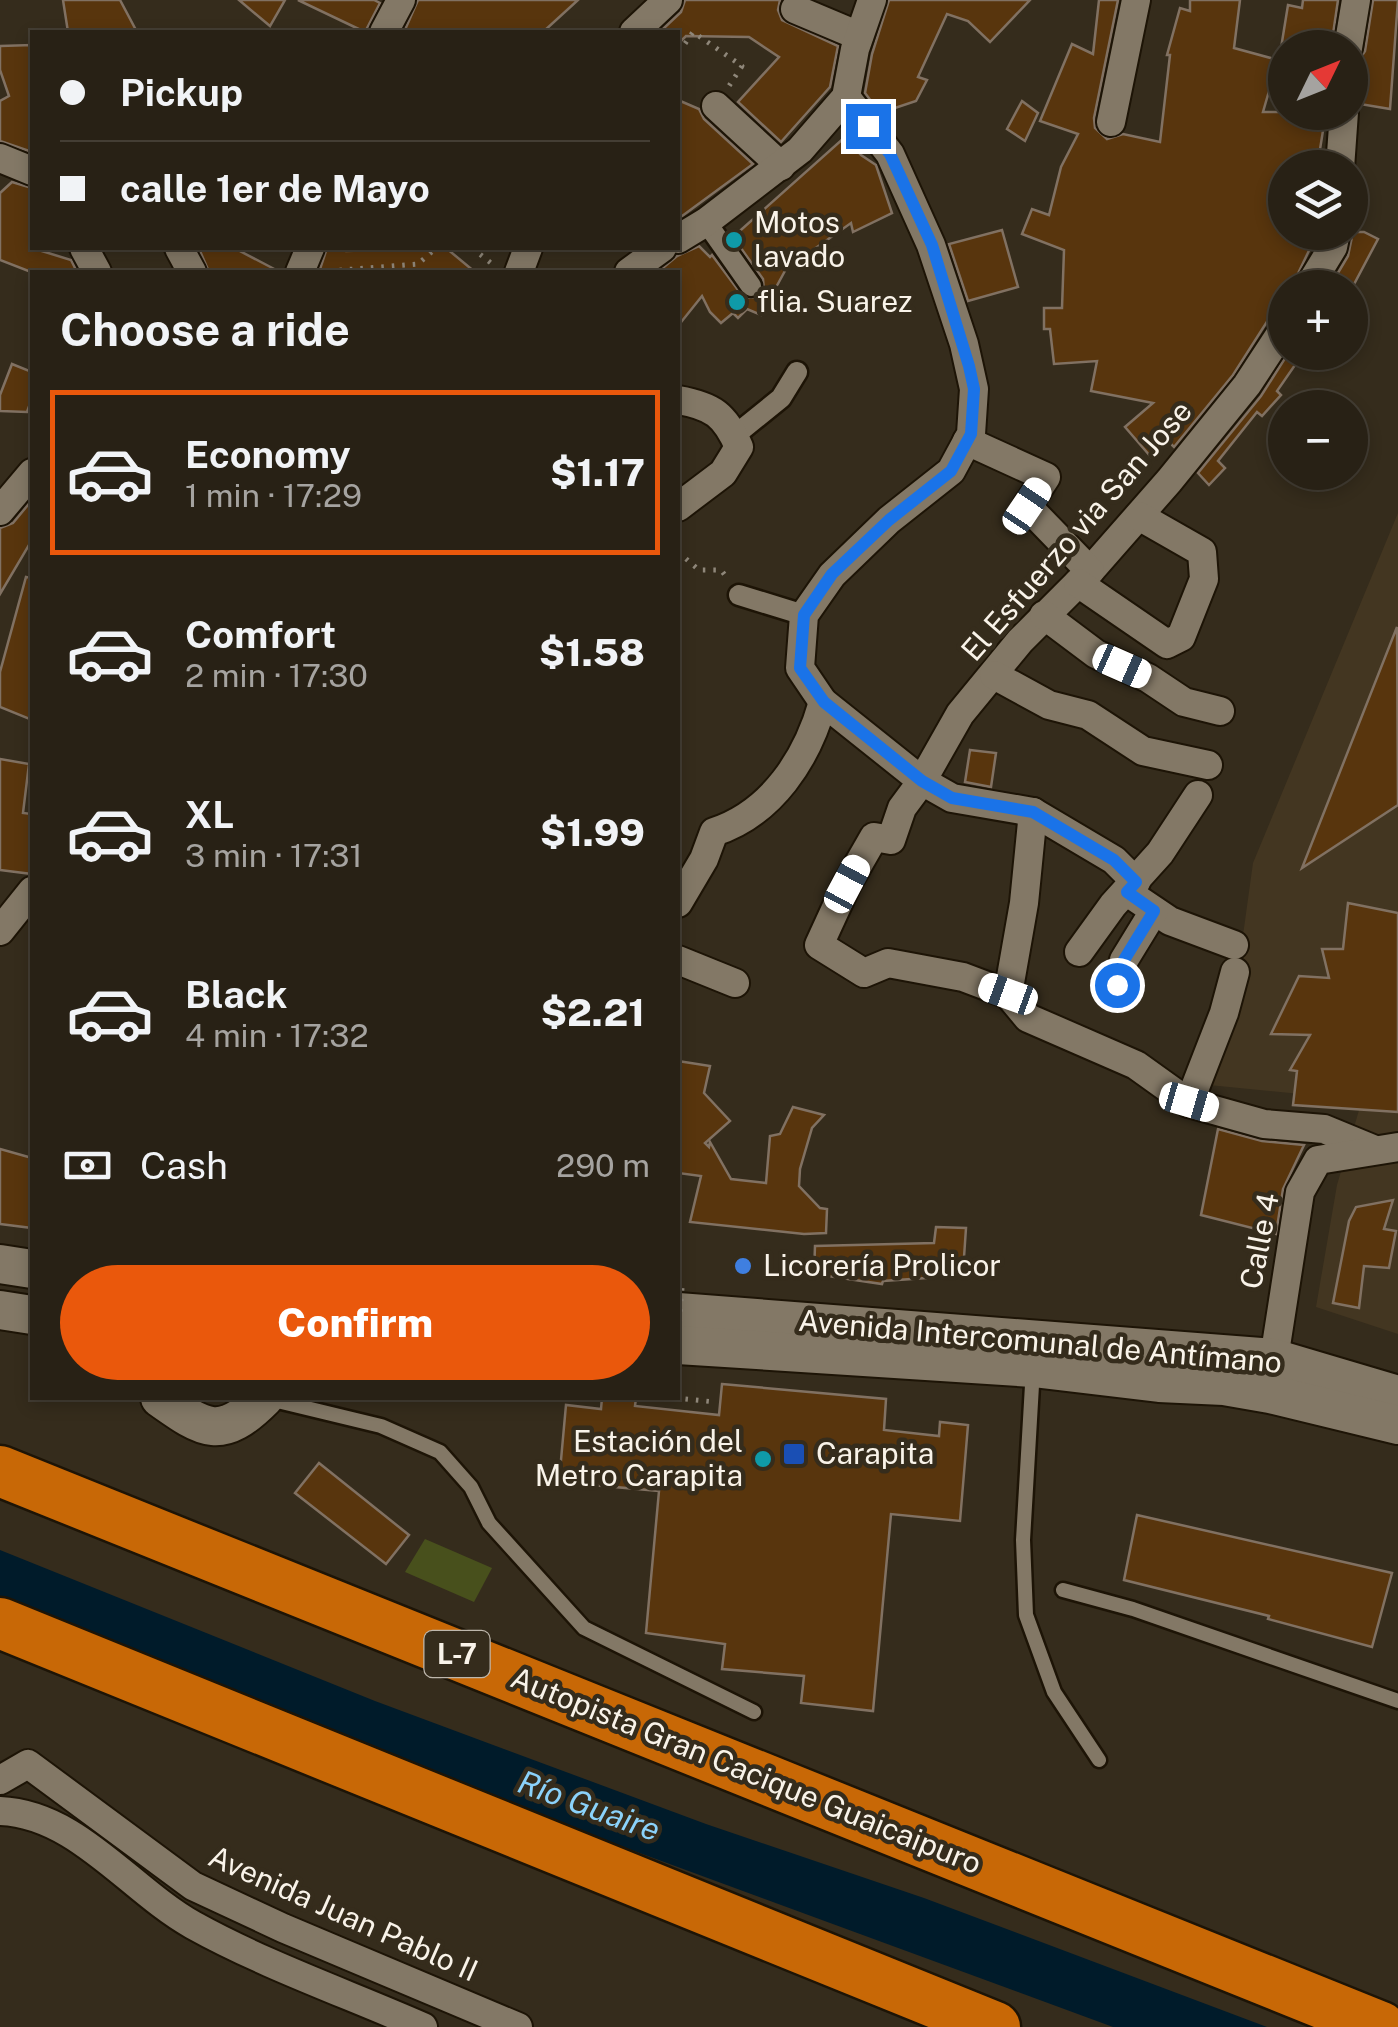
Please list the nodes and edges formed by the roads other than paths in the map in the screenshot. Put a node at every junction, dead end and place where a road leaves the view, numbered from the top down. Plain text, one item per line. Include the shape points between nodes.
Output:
1 (401, 0) edge
2 (668, 0) edge
3 (872, 0) edge
4 (1136, 0) edge
5 (1356, 0) edge
6 (794, 9) dead end
7 (385, 30) edge
8 (636, 30) edge
9 (1351, 30) edge
10 (859, 36) junction
11 (846, 97) junction
12 (716, 106) road end
13 (1111, 122) dead end
14 (0, 158) edge
15 (780, 166) junction
16 (30, 170) edge
17 (706, 222) junction
18 (680, 237) edge
19 (659, 250) edge
20 (632, 270) edge
21 (751, 286) dead end
22 (1268, 353) edge
23 (797, 372) dead end
24 (680, 400) edge
25 (734, 436) junction
26 (967, 441) junction
27 (30, 476) edge
28 (680, 505) edge
29 (0, 511) edge
30 (1139, 516) junction
31 (1084, 577) junction
32 (738, 595) road end
33 (804, 615) junction
34 (1044, 615) junction
35 (994, 675) junction
36 (824, 702) junction
37 (1220, 710) dead end
38 (1208, 765) dead end
39 (922, 781) junction
40 (1198, 795) dead end
41 (1033, 812) junction
42 (1132, 887) junction
43 (30, 894) edge
44 (680, 900) edge
45 (1154, 911) junction
46 (0, 931) edge
47 (1079, 952) dead end
48 (680, 961) edge
49 (736, 983) dead end
50 (1117, 985) dead end
51 (1008, 994) junction
52 (1189, 1102) junction
53 (1386, 1149) edge
54 (0, 1264) edge
55 (30, 1269) edge
56 (680, 1300) edge
57 (0, 1310) edge
58 (30, 1314) edge
59 (680, 1344) edge
60 (1032, 1368) junction
61 (1272, 1376) junction
62 (1398, 1395) edge
63 (163, 1400) edge
64 (262, 1400) edge
65 (272, 1400) edge
66 (1398, 1424) edge
67 (0, 1471) edge
68 (1063, 1590) dead end
69 (0, 1623) edge
70 (1398, 1701) edge
71 (754, 1712) dead end
72 (1099, 1760) dead end
73 (0, 1780) edge
74 (0, 1811) edge
75 (423, 2027) edge
76 (518, 2027) edge
77 (995, 2027) edge
78 (1381, 2027) edge

1 - 7 street
2 - 8 street
3 - 10 street
4 - 13 street
5 - 9 street
6 - 10 street
10 - 11 street
11 - 15 street
11 - 26 street via 890,154 932,245 974,389
12 - 15 street
14 - 16 street
15 - 17 street
17 - 18 street
17 - 21 street
19 - 20 street
22 - 30 street, El Esfuerzo via San Jose
23 - 25 street via 781,398
24 - 25 street via 726,419
25 - 28 street via 739,447 723,473
26 - 31 street via 1046,477 1027,506
26 - 33 street via 951,471 832,574
27 - 29 street
30 - 31 street, El Esfuerzo via San Jose
30 - 31 street via 1202,552 1204,578 1181,637 1168,644
31 - 34 street, El Esfuerzo via San Jose
32 - 33 street
33 - 36 street via 800,668
34 - 35 street, El Esfuerzo via San Jose
34 - 37 street via 1096,654 1184,702
35 - 38 street via 1049,705 1088,715 1143,751
35 - 39 street, El Esfuerzo via San Jose via 960,714
36 - 39 street
36 - 44 street via 782,788 738,824 714,832
39 - 41 street via 952,798
39 - 51 street, El Esfuerzo via San Jose via 902,808 891,840 874,837 819,945 864,973 888,963 963,977
40 - 42 street
41 - 42 street via 1114,860
41 - 51 street
42 - 45 street
42 - 47 street
43 - 46 street
45 - 50 street
45 - 52 street via 1235,959 1224,1013
48 - 49 street
51 - 52 street via 1028,1018 1136,1065
52 - 53 street via 1264,1124 1324,1128
53 - 61 street, Calle 4 via 1318,1160 1300,1192
54 - 55 main road
56 - 61 main road, Avenida Intercomunal de Antímano
57 - 58 main road
59 - 60 main road, Avenida Intercomunal de Antímano
60 - 61 main road, Avenida Intercomunal de Antímano
60 - 72 lane via 1026,1615 1054,1692
61 - 62 main road, Avenida Intercomunal de Antímano
61 - 66 main road, Avenida Intercomunal de Antímano via 1338,1413
63 - 64 main road via 203,1426 239,1421
65 - 71 lane via 380,1426 440,1452 471,1486 489,1523 584,1628
67 - 78 highway, Autopista Gran Cacique Guaicaipuro / L-7
68 - 70 lane
69 - 77 highway
73 - 76 street, Avenida Juan Pablo II via 28,1764 193,1886
74 - 75 street via 27,1812 60,1827 192,1924

